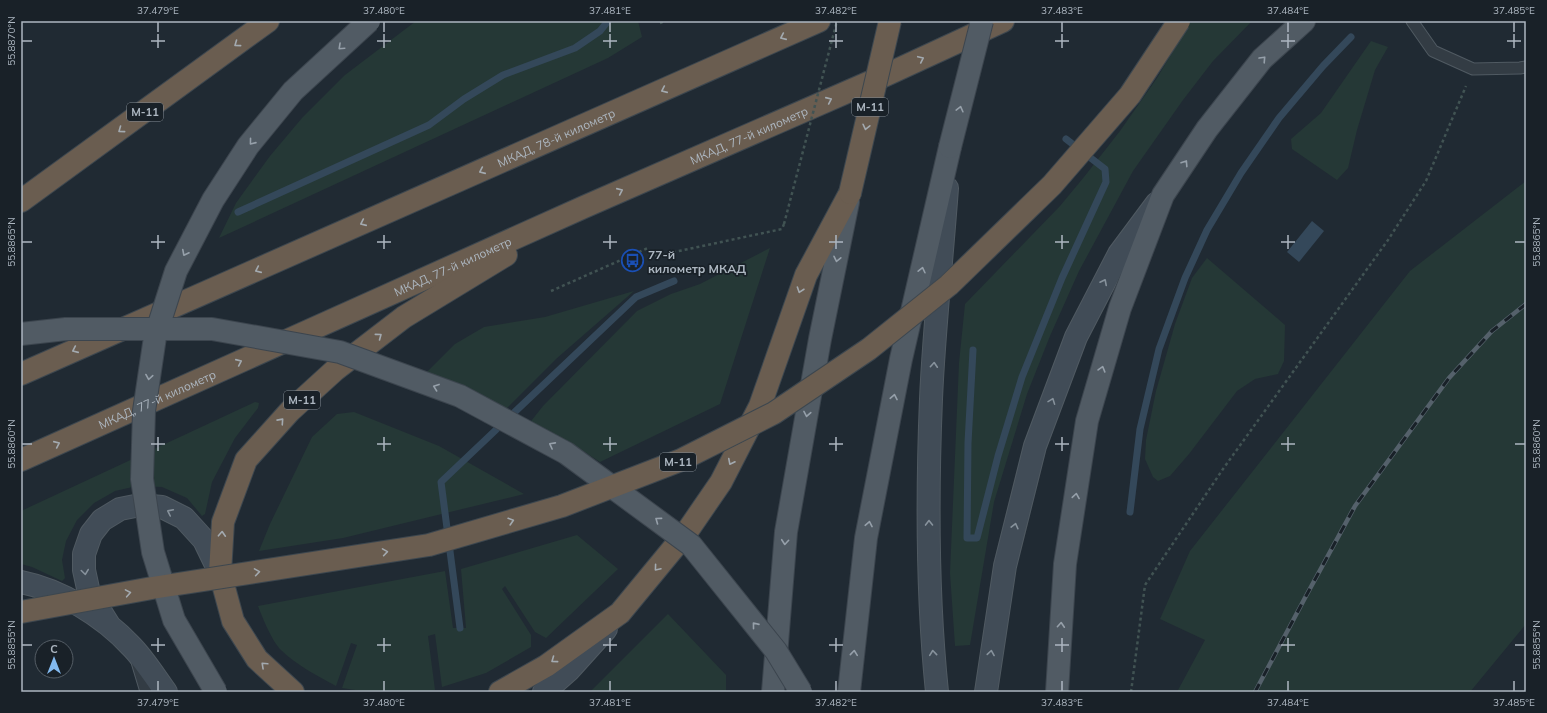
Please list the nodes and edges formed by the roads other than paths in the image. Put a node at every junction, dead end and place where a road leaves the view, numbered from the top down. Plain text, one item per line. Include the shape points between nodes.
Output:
1 (268, 21) edge
2 (369, 21) edge
3 (819, 21) edge
4 (890, 21) edge
5 (982, 21) edge
6 (1003, 21) edge
7 (1179, 21) edge
8 (1304, 21) edge
9 (1412, 21) edge
10 (1526, 67) edge
11 (950, 147) junction
12 (850, 193) junction
13 (1163, 195) junction
14 (21, 202) edge
15 (584, 207) junction
16 (21, 334) edge
17 (21, 374) edge
18 (21, 460) edge
19 (220, 573) junction
20 (21, 582) edge
21 (21, 612) edge
22 (620, 613) junction
23 (109, 625) junction
24 (132, 646) junction
25 (146, 692) edge
26 (166, 692) edge
27 (216, 692) edge
28 (293, 692) edge
29 (500, 692) edge
30 (544, 692) edge
31 (773, 692) edge
32 (800, 692) edge
33 (849, 692) edge
34 (937, 692) edge
35 (986, 692) edge
36 (1057, 692) edge

1 -> 14 highway, М-11
2 -> 27 main road, bridge via 293,91 248,146 213,200 176,271 156,337 144,411 142,479 153,552 174,620
3 -> 17 highway, МКАД, 78-й километр
4 -> 12 highway, М-11, bridge
11 -> 5 main road, bridge
15 -> 6 highway, МКАД, 77-й километр
21 -> 7 highway, М-11, bridge via 152,588 429,545 562,506 708,447 774,413 850,362 949,285 1052,184 1130,95
13 -> 8 main road via 1207,129 1262,59
9 - 10 lane via 1433,51 1473,69
33 -> 11 main road via 866,538 901,359
34 -> 11 main road via 932,643 929,527 931,414
12 -> 22 highway, М-11 via 806,275 760,406 721,482 686,533
12 -> 31 main road via 820,339 786,532
35 -> 13 main road via 1005,566 1035,446 1076,337 1119,254
36 -> 13 main road via 1066,564 1087,421 1120,308
18 -> 15 highway, МКАД, 77-й километр
19 -> 15 highway, М-11 via 223,522 246,460 290,411 335,370 404,317
32 -> 16 main road, bridge via 776,651 691,545 566,453 460,396 340,352 212,328 66,328
19 -> 23 main road via 204,540 184,518 162,508 140,505 120,510 102,520 91,534 84,554 84,570 89,593
28 -> 19 highway, М-11 via 257,659 234,621
20 - 23 main road via 72,601
22 -> 29 highway, М-11 via 546,666
22 - 30 main road via 569,670
23 - 24 main road
24 - 25 lane
24 - 26 main road

